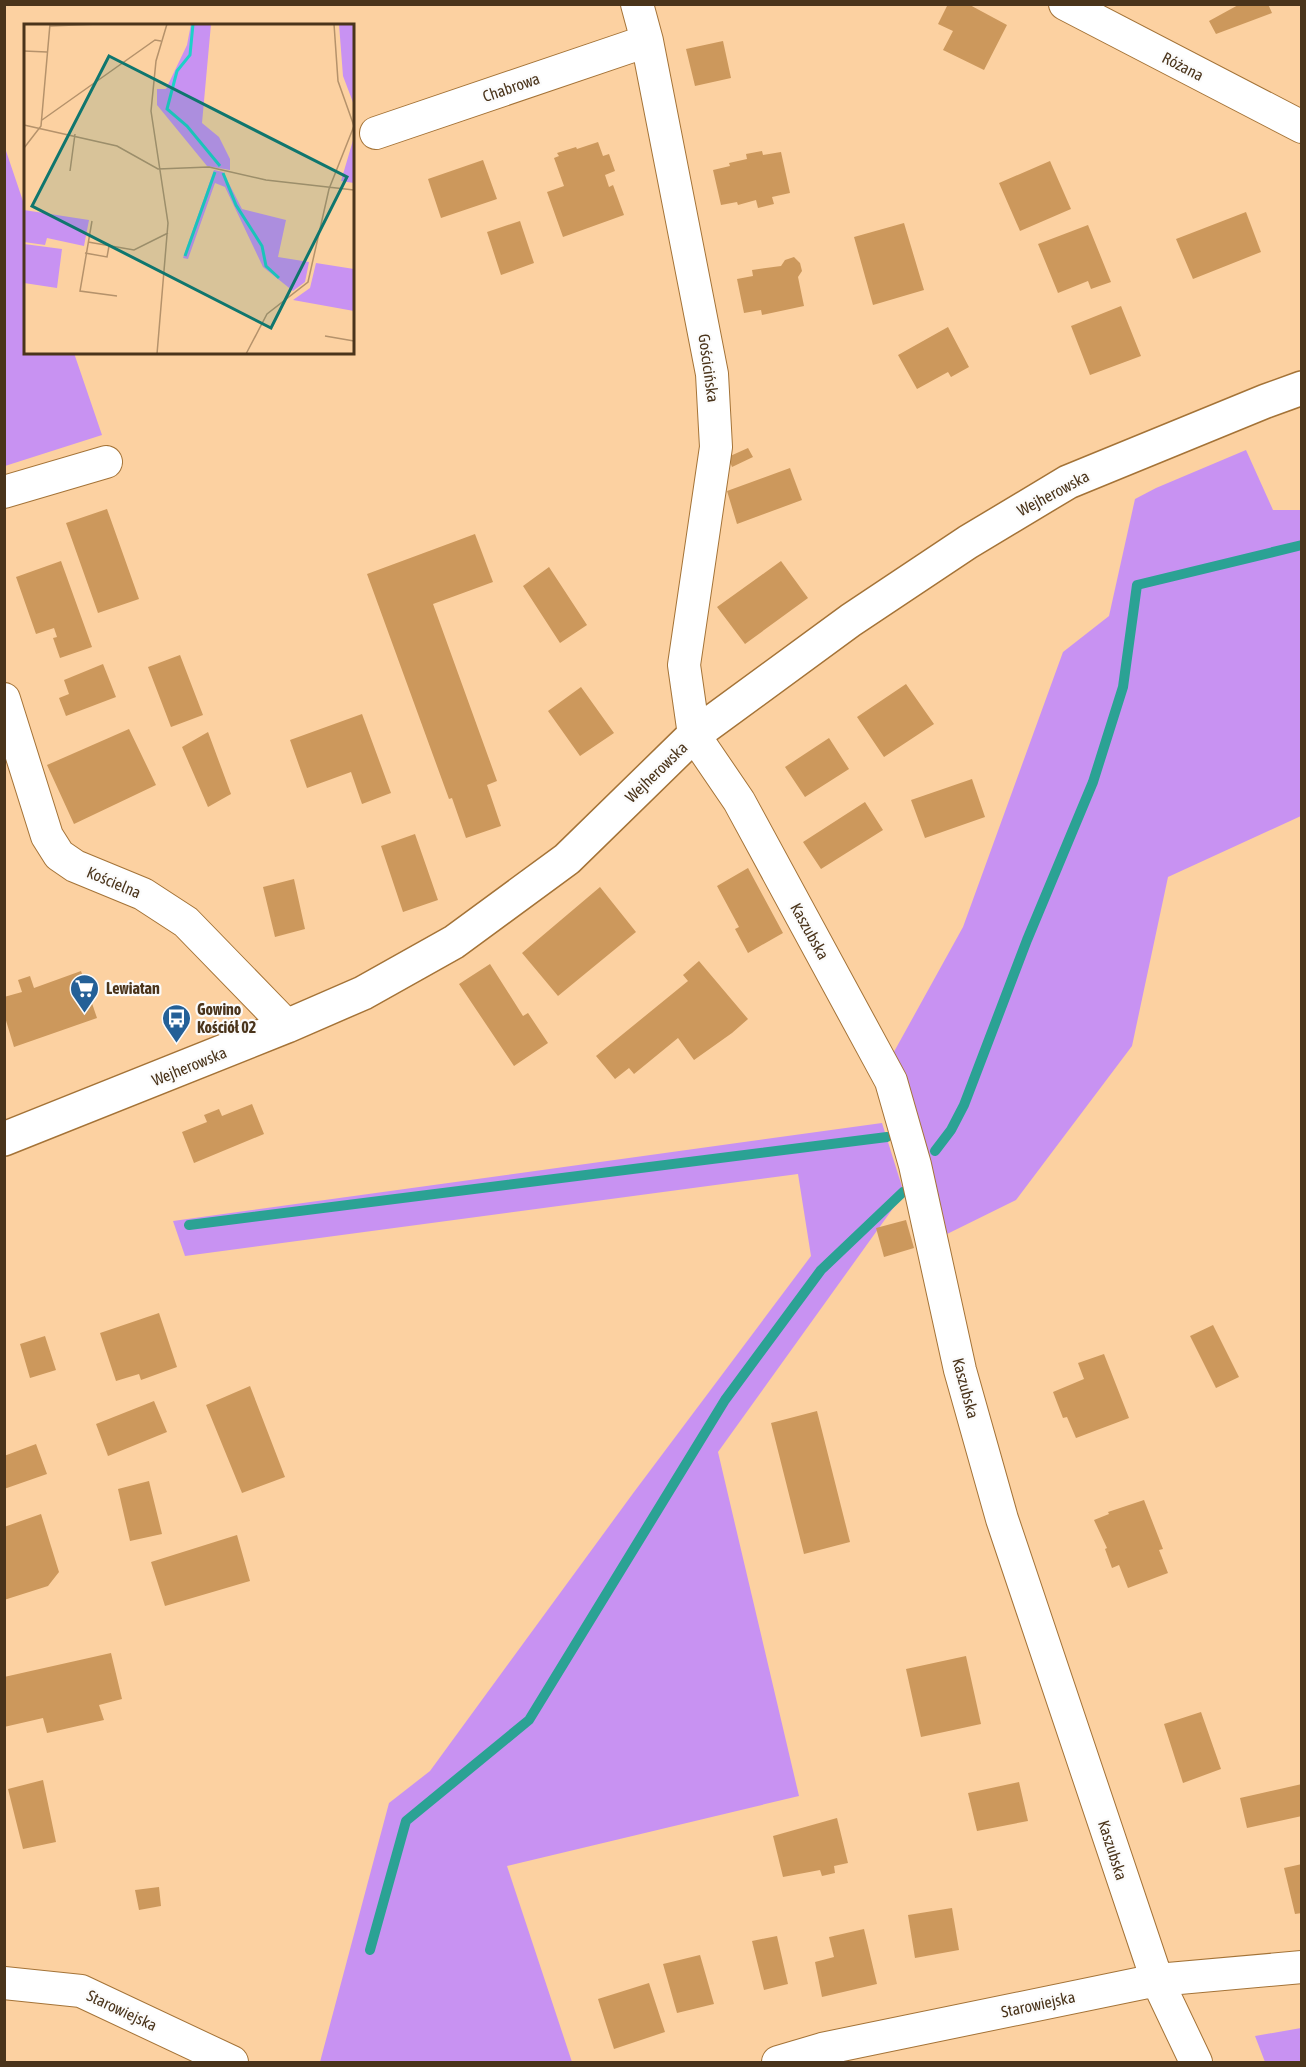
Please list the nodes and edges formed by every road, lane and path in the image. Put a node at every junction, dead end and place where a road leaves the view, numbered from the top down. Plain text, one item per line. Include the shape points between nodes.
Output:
1 (637, 4) edge
2 (1065, 4) edge
3 (646, 41) junction
4 (1302, 127) edge
5 (376, 133) dead end
6 (1302, 388) edge
7 (106, 462) dead end
8 (4, 492) edge
9 (4, 699) edge
10 (694, 735) junction
11 (287, 1026) junction
12 (4, 1139) edge
13 (1302, 1967) edge
14 (1157, 1980) junction
15 (4, 1983) edge
16 (232, 2062) edge
17 (778, 2062) edge
18 (1196, 2062) edge

1 - 3 street, Gościcińska
2 - 4 street, Różana
3 - 5 street, Chabrowa
3 - 10 street, Gościcińska via 712,374 716,447 684,665
6 - 10 street, Wejherowska via 1068,482 968,542 851,620
7 - 8 street
9 - 11 street, Kościelna via 47,836 58,855 143,894 186,922
10 - 11 street, Wejherowska via 567,859 454,942 363,993
10 - 14 street, Kaszubska via 739,801 891,1081 915,1165 960,1370 1002,1519
11 - 12 street, Wejherowska
13 - 14 street, Starowiejska
14 - 17 street, Starowiejska via 822,2049
14 - 18 street, Kaszubska
15 - 16 street, Starowiejska via 81,1991

